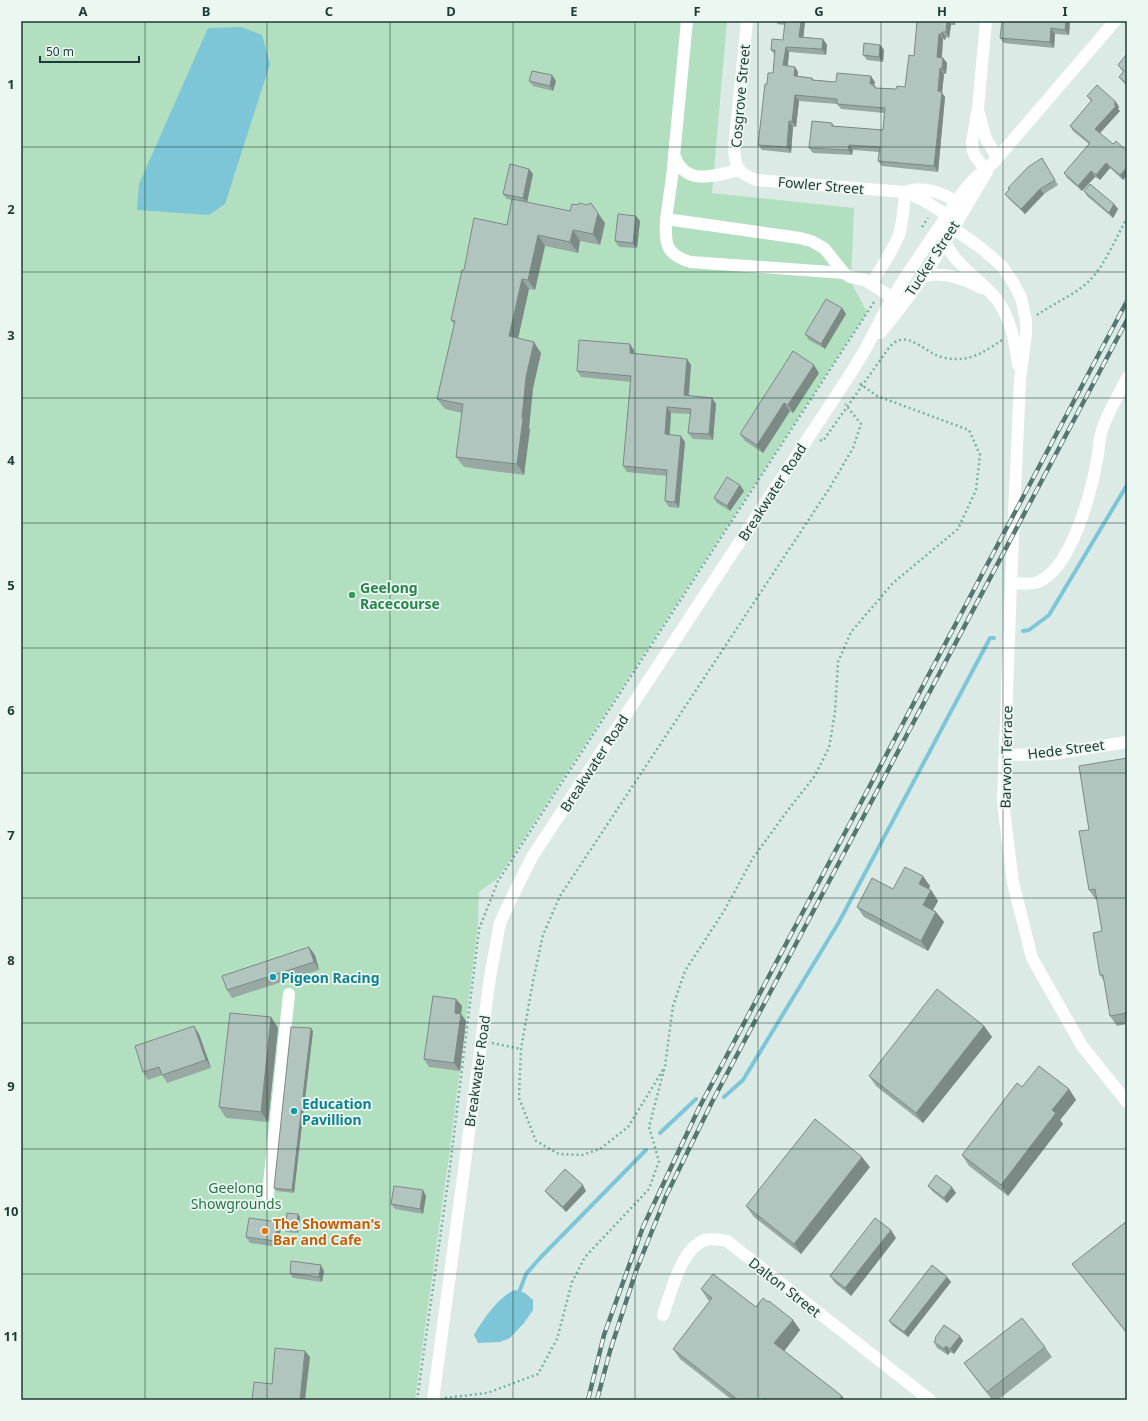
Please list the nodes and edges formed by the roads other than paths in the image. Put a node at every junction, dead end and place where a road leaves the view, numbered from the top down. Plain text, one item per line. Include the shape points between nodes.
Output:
1 (687, 21) edge
2 (746, 21) edge
3 (986, 21) edge
4 (1115, 21) edge
5 (978, 108) junction
6 (674, 153) junction
7 (991, 165) junction
8 (739, 170) junction
9 (905, 192) junction
10 (956, 202) junction
11 (961, 214) junction
12 (666, 219) junction
13 (948, 221) junction
14 (945, 242) junction
15 (844, 273) junction
16 (922, 277) junction
17 (871, 284) junction
18 (897, 302) junction
19 (999, 302) junction
20 (865, 350) joint
21 (1127, 378) edge
22 (1020, 380) junction
23 (1124, 387) edge
24 (1011, 583) junction
25 (1127, 742) edge
26 (1005, 755) junction
27 (289, 994) dead end
28 (1127, 1102) edge
29 (267, 1203) dead end
30 (663, 1315) dead end
31 (433, 1399) edge
32 (930, 1400) edge

1 - 6 street
2 - 8 street, Cosgrove Street via 734,148
3 - 5 street
4 - 7 street, Tucker Street
5 - 7 street
5 - 7 street via 973,148 975,156
6 - 8 street via 679,166 690,174 708,178
6 - 12 street
7 - 10 street, Tucker Street via 966,188
7 - 11 street, Tucker Street
8 - 9 street, Fowler Street via 756,180
9 - 10 street, Fowler Street via 914,189 929,191 945,195
9 - 13 street, Fowler Street via 927,202
9 - 17 street via 899,234
10 - 11 street
10 - 13 street
11 - 13 street
12 - 15 street via 806,239 824,248
12 - 15 street via 668,247 681,259 691,262
13 - 14 street, Tucker Street
13 - 18 street
13 - 22 street, Barwon Terrace via 1002,266 1021,298 1027,323
14 - 16 street, Tucker Street
14 - 19 street, Barwon Terrace via 953,255
15 - 17 street
16 - 18 street, Tucker Street
16 - 19 street, Barwon Terrace via 935,275 962,279 982,288
17 - 18 street
18 - 20 street, Tucker Street
19 - 22 street, Barwon Terrace via 1012,333
20 - 31 street, Breakwater Road via 532,857 500,922 481,1041
21 - 23 street
22 - 24 street, Barwon Terrace
23 - 24 street via 1102,430 1089,495 1071,544 1058,565 1045,578 1033,583
24 - 26 street, Barwon Terrace
25 - 26 street, Hede Street via 1052,754
26 - 28 street, Barwon Terrace via 1003,802 1013,883 1032,958 1082,1046
27 - 29 street
30 - 32 street, Dalton Street via 688,1253 705,1240 727,1241

